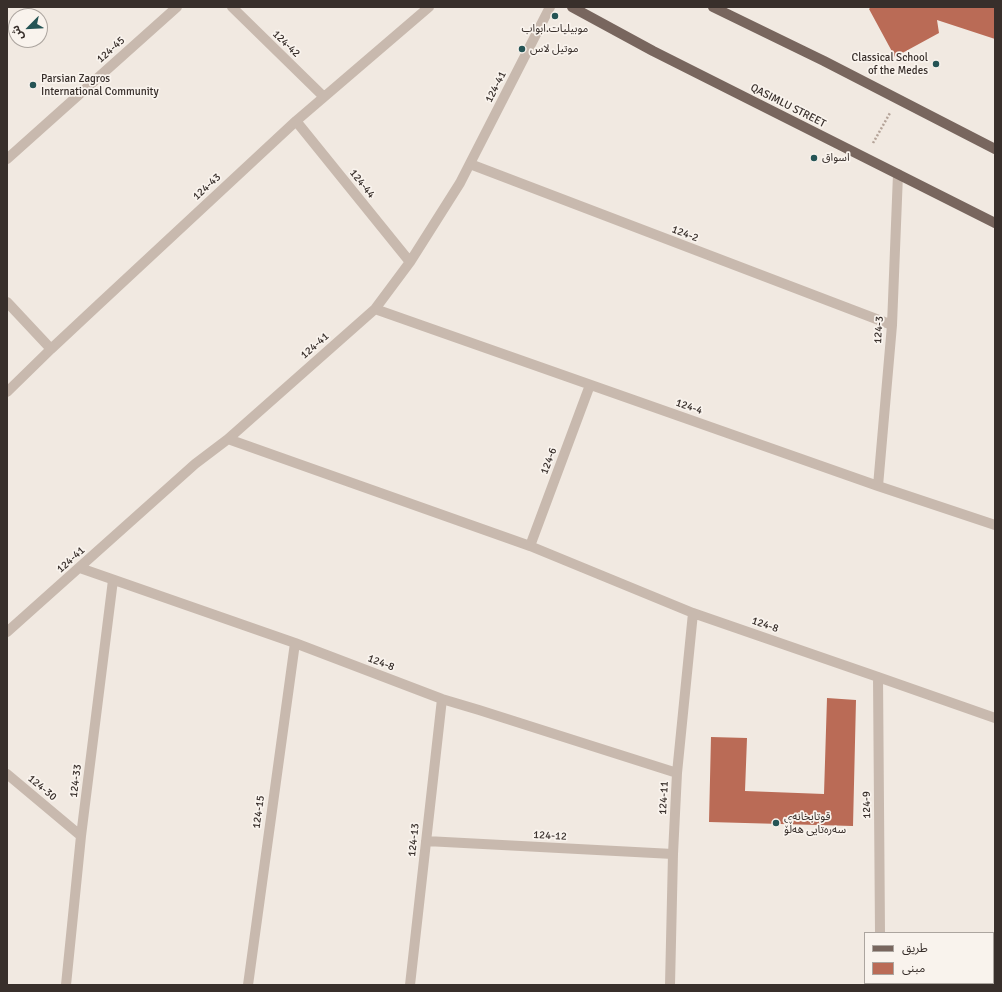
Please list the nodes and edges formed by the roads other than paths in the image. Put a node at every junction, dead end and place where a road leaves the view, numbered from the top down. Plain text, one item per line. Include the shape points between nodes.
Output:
1 (177, 7) edge
2 (232, 7) edge
3 (429, 7) edge
4 (550, 7) edge
5 (572, 7) edge
6 (712, 7) edge
7 (324, 97) junction
8 (296, 121) junction
9 (995, 149) edge
10 (7, 159) edge
11 (470, 164) junction
12 (898, 174) junction
13 (995, 223) edge
14 (410, 262) junction
15 (7, 302) edge
16 (375, 309) junction
17 (892, 325) junction
18 (51, 349) junction
19 (590, 385) junction
20 (7, 392) edge
21 (228, 439) junction
22 (878, 486) junction
23 (995, 525) edge
24 (530, 546) junction
25 (80, 568) junction
26 (113, 580) junction
27 (693, 613) junction
28 (7, 632) edge
29 (295, 643) junction
30 (878, 676) junction
31 (442, 698) junction
32 (995, 718) edge
33 (7, 774) edge
34 (677, 774) junction
35 (81, 836) junction
36 (426, 842) junction
37 (673, 854) junction
38 (880, 932) edge
39 (66, 985) edge
40 (248, 985) edge
41 (410, 985) edge
42 (670, 985) edge

1 - 10 street, 124-45
2 - 7 street, 124-42
3 - 7 street, 124-43
4 - 11 street, 124-41
5 - 12 main road, QASIMLU STREET via 653,51
6 - 9 main road
7 - 8 street, 124-43
8 - 14 street, 124-44
8 - 18 street, 124-43
11 - 14 street, 124-41
11 - 17 street, 124-2
12 - 13 main road, QASIMLU STREET
12 - 17 street, 124-3
14 - 16 street, 124-41
15 - 18 street
16 - 19 street, 124-4
16 - 21 street, 124-41
17 - 22 street, 124-3
18 - 20 street, 124-43
19 - 22 street, 124-4
19 - 24 street, 124-6
21 - 24 street, 124-8
21 - 25 street, 124-41 via 195,464
22 - 23 street, 124-4
24 - 27 street, 124-8
25 - 26 street, 124-8
25 - 28 street, 124-41
26 - 29 street, 124-8
26 - 35 street, 124-33
27 - 30 street, 124-8
27 - 34 street, 124-11
29 - 31 street, 124-8
29 - 40 street, 124-15
30 - 32 street, 124-8
30 - 38 street, 124-9
31 - 34 street, 124-8
31 - 36 street, 124-13
33 - 35 street, 124-30
34 - 37 street, 124-11
35 - 39 street, 124-33
36 - 37 street, 124-12
36 - 41 street, 124-13
37 - 42 street, 124-11

